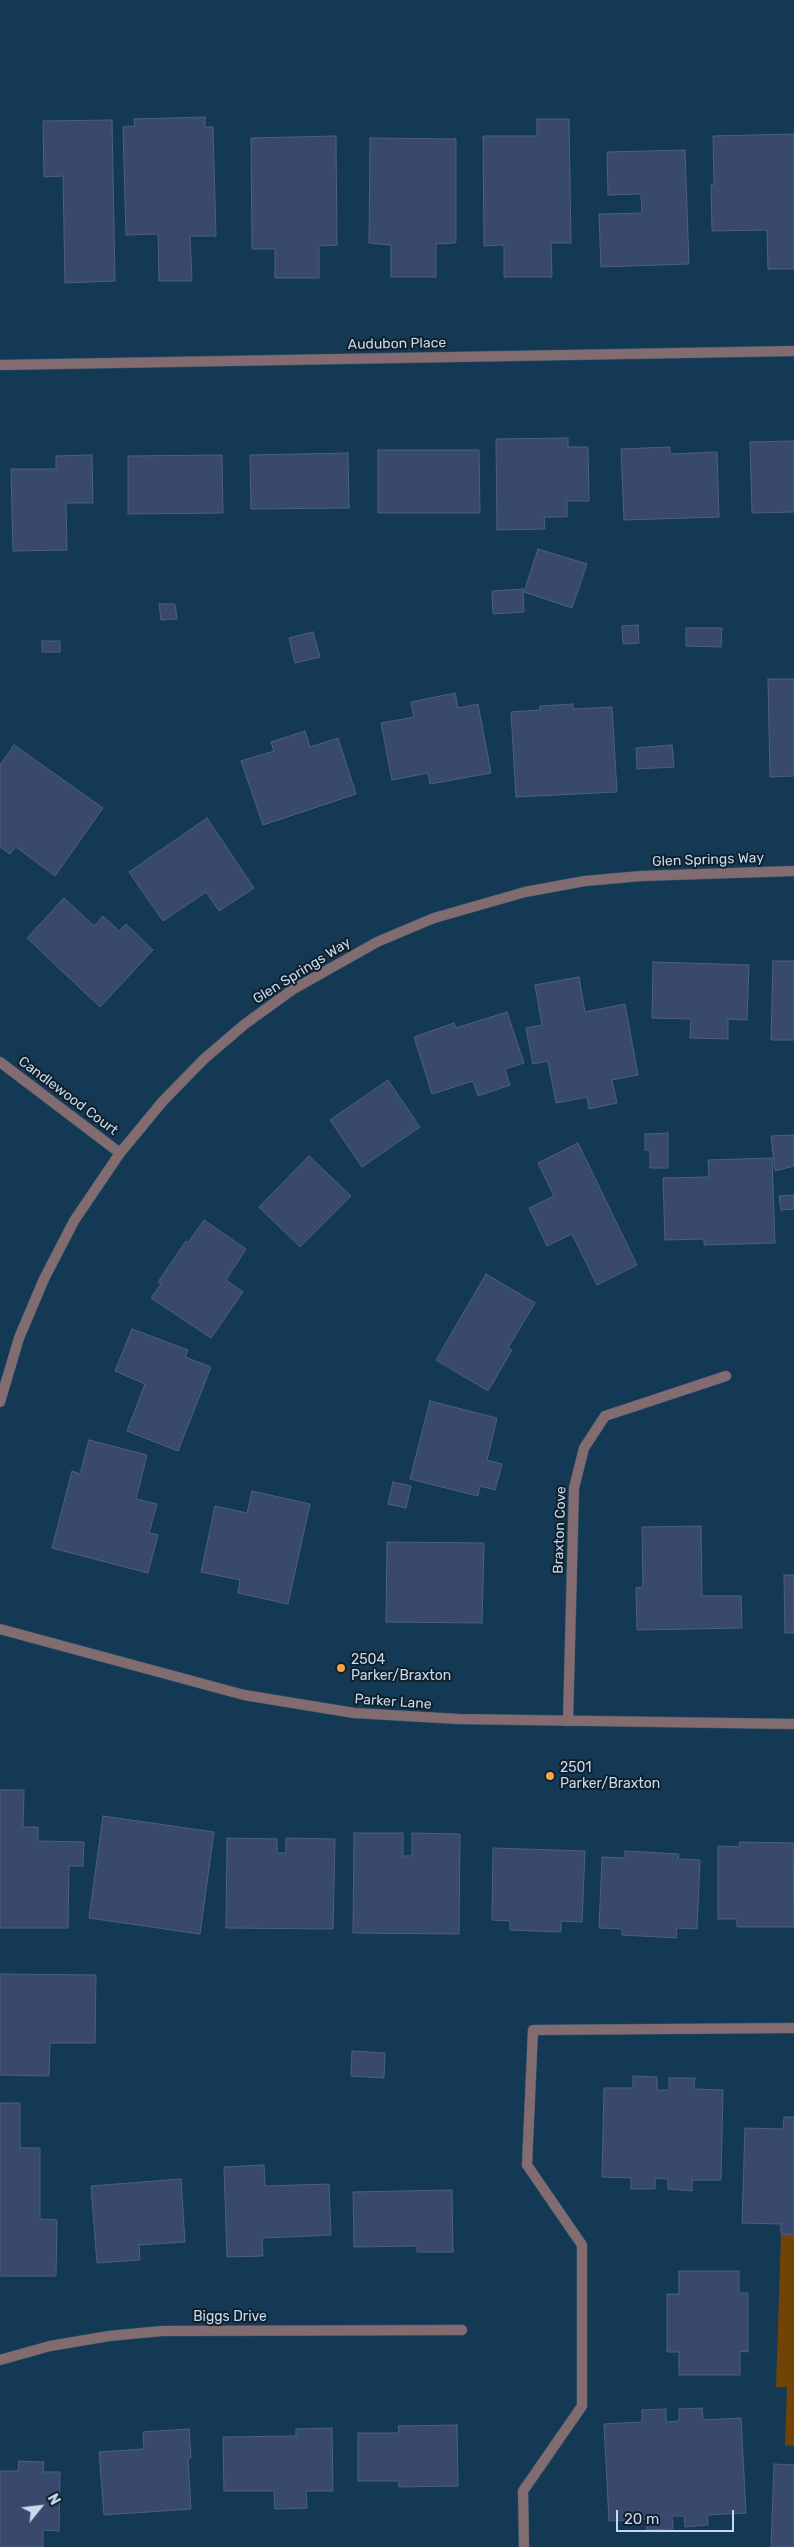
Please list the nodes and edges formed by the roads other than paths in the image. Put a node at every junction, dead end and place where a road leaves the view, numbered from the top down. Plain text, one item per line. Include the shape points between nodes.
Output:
1 (794, 351) edge
2 (0, 365) edge
3 (794, 870) edge
4 (0, 1062) edge
5 (120, 1153) junction
6 (726, 1376) dead end
7 (0, 1402) edge
8 (0, 1629) edge
9 (568, 1721) junction
10 (794, 1724) edge
11 (794, 2028) edge
12 (462, 2330) dead end
13 (0, 2360) edge
14 (524, 2547) edge

1 - 2 street, Audubon Place
3 - 5 street, Glen Springs Way via 585,881 500,898 377,942 292,990 245,1024 162,1100
4 - 5 street, Candlewood Court
5 - 7 street, Glen Springs Way via 74,1221 44,1279 19,1338
6 - 9 street, Braxton Cove via 605,1416 584,1448 574,1488
8 - 9 street, Parker Lane via 299,1706 404,1718
9 - 10 street, Parker Lane
11 - 14 street via 533,2030 527,2165 582,2246 582,2406 523,2491
12 - 13 street, Biggs Drive via 162,2331 50,2346

